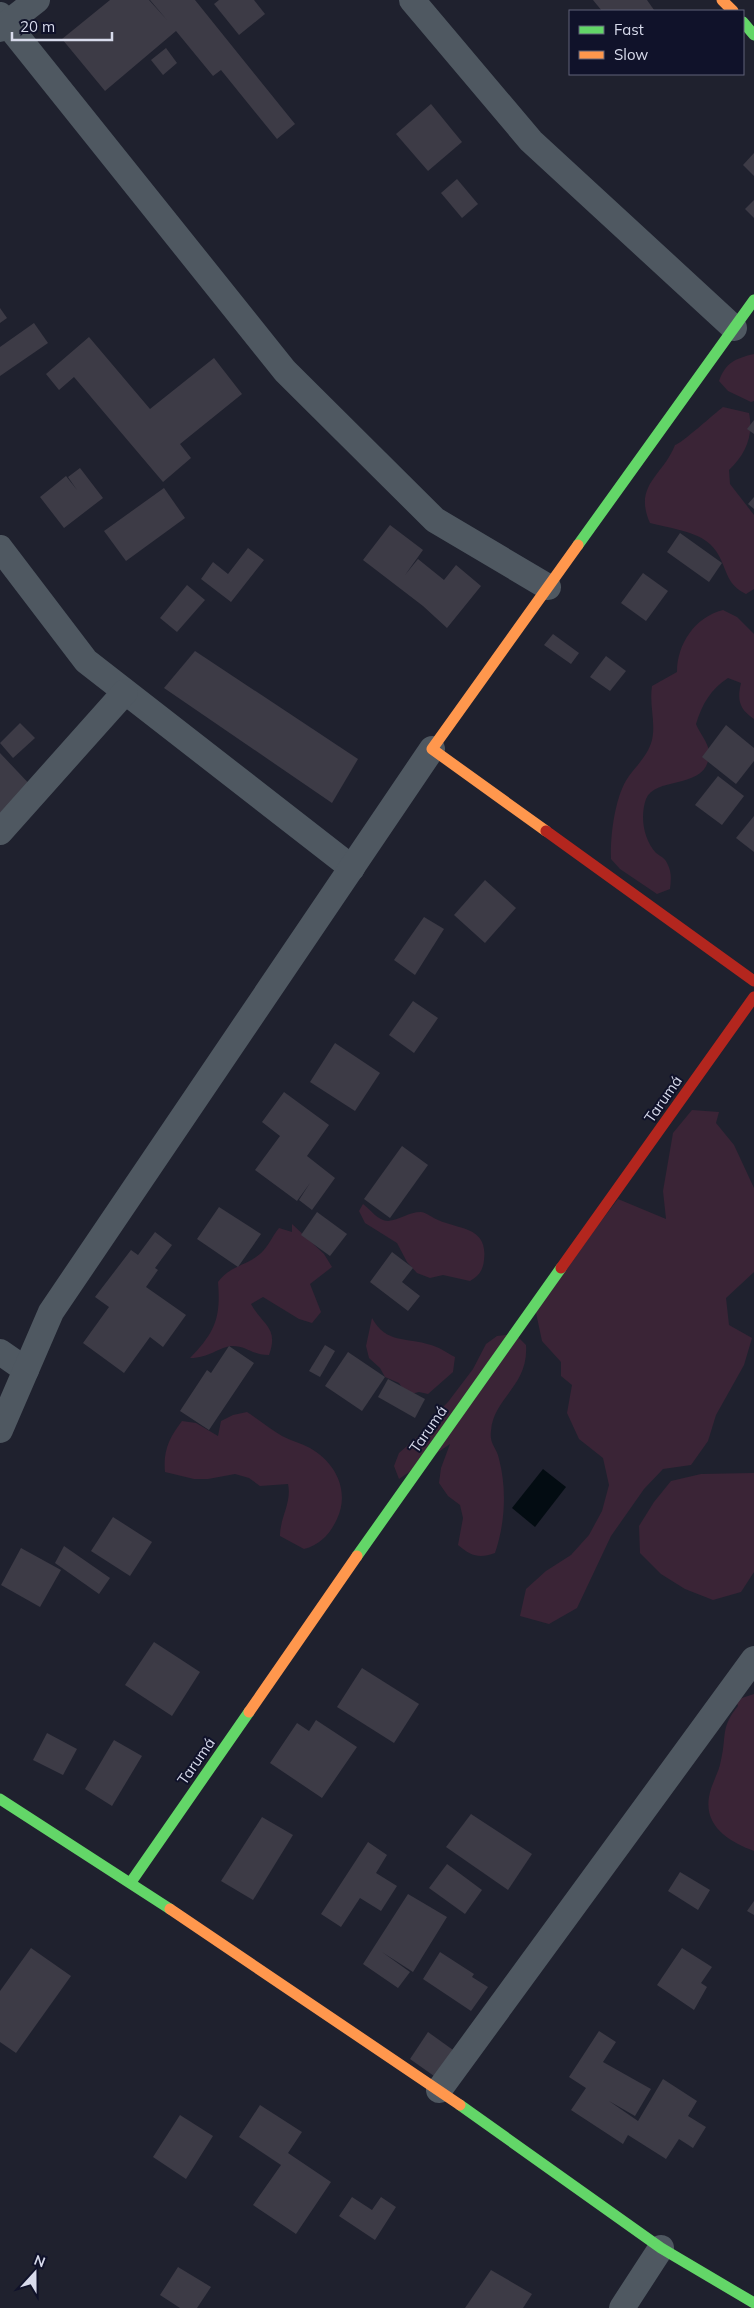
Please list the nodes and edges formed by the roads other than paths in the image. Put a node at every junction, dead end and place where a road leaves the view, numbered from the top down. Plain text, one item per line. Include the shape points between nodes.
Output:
1 (37, 0) edge
2 (412, 0) edge
3 (722, 0) edge
4 (732, 10) edge
5 (2, 23) edge
6 (744, 23) edge
7 (754, 35) edge
8 (754, 300) edge
9 (734, 328) junction
10 (0, 548) edge
11 (548, 587) junction
12 (125, 692) junction
13 (432, 749) junction
14 (0, 832) edge
15 (352, 868) junction
16 (754, 981) edge
17 (754, 997) edge
18 (0, 1352) edge
19 (26, 1370) junction
20 (0, 1430) edge
21 (754, 1659) edge
22 (0, 1799) edge
23 (131, 1882) junction
24 (439, 2090) junction
25 (662, 2248) junction
26 (752, 2299) edge
27 (622, 2308) edge

1 - 5 street
2 - 9 street via 531,141
3 - 4 street
5 - 11 street via 285,371 435,520
6 - 7 street
8 - 9 street
9 - 11 street
10 - 12 street via 86,661
11 - 13 street
12 - 14 street
12 - 15 street
13 - 15 street
13 - 16 street
15 - 19 street via 51,1312
17 - 23 street, Tarumá via 390,1508
18 - 19 street
19 - 20 street
21 - 24 street
22 - 23 street
23 - 24 street
24 - 25 street
25 - 26 street
25 - 27 street

